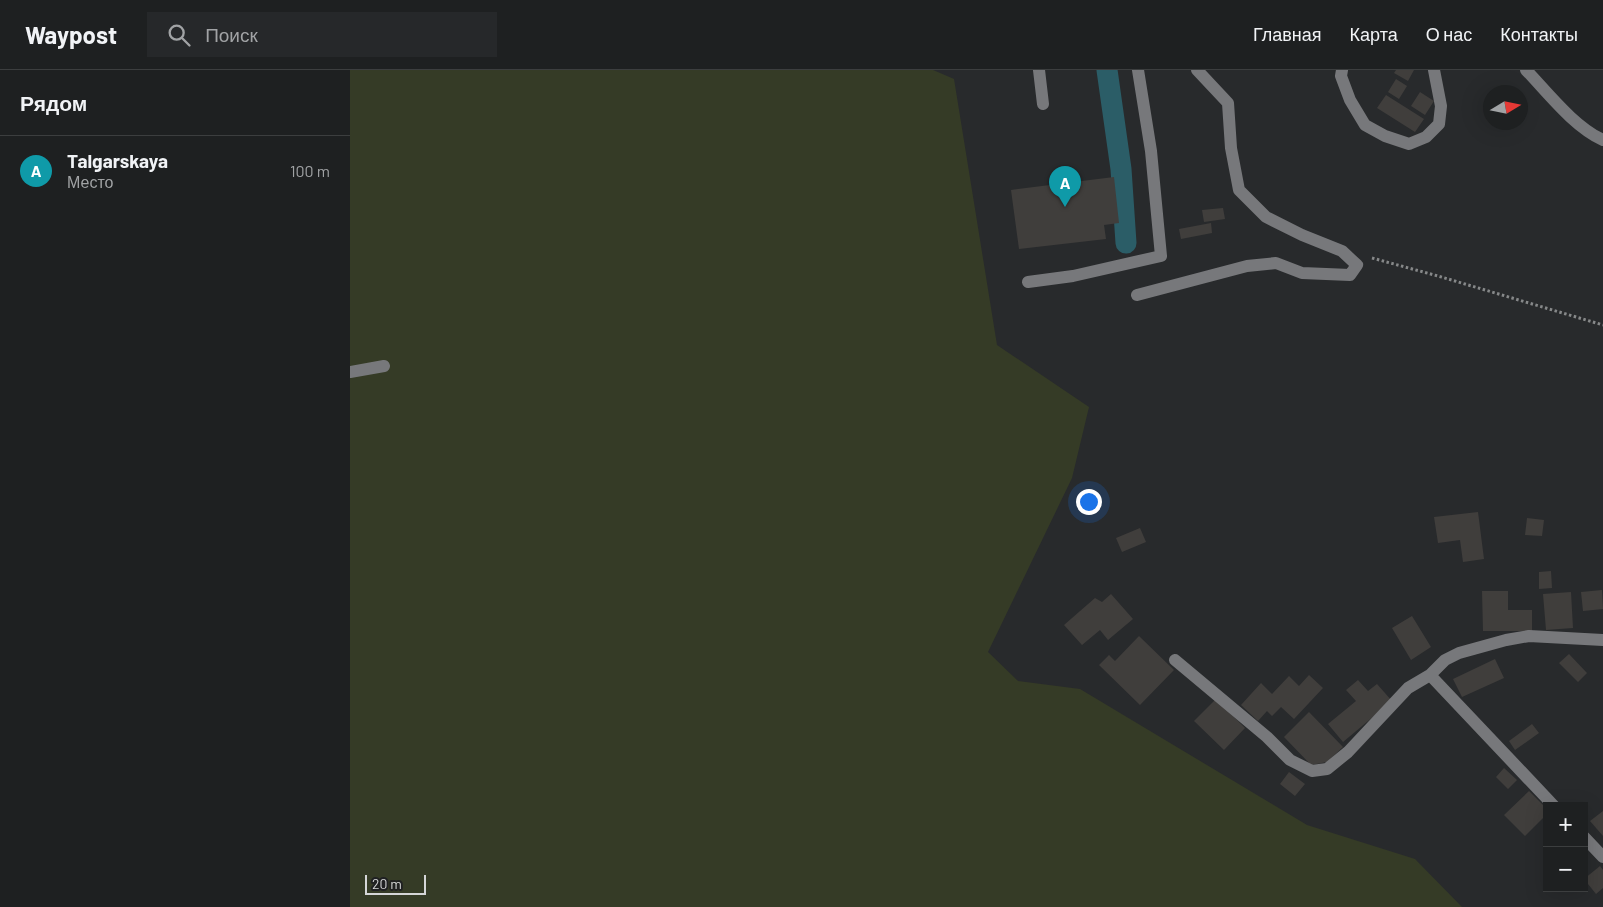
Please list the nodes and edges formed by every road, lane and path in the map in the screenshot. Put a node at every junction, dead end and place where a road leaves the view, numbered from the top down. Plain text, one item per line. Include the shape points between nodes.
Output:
1 (1039, 70) edge
2 (1138, 70) edge
3 (1197, 70) edge
4 (1342, 70) edge
5 (1434, 70) edge
6 (1526, 70) edge
7 (1043, 104) dead end
8 (1603, 140) edge
9 (1371, 258) dead end
10 (1028, 282) dead end
11 (1137, 295) dead end
12 (1603, 325) edge
13 (384, 366) dead end
14 (350, 372) edge
15 (1603, 640) edge
16 (1174, 660) dead end
17 (1430, 675) junction
18 (1550, 802) edge
19 (1588, 841) edge
20 (1603, 857) edge

1 - 7 street
2 - 10 street via 1151,151 1161,256 1074,276
3 - 11 street via 1228,104 1231,148 1239,190 1266,217 1342,251 1357,265 1350,275 1302,273 1276,263 1248,266
4 - 5 street via 1341,76 1350,100 1365,125 1409,144 1426,137 1439,124 1441,106
6 - 8 street via 1566,112
9 - 12 path
13 - 14 street
15 - 17 street via 1529,636 1506,640 1459,653 1445,660
16 - 17 street via 1290,760 1312,771 1327,770 1408,688
17 - 18 street
19 - 20 street

